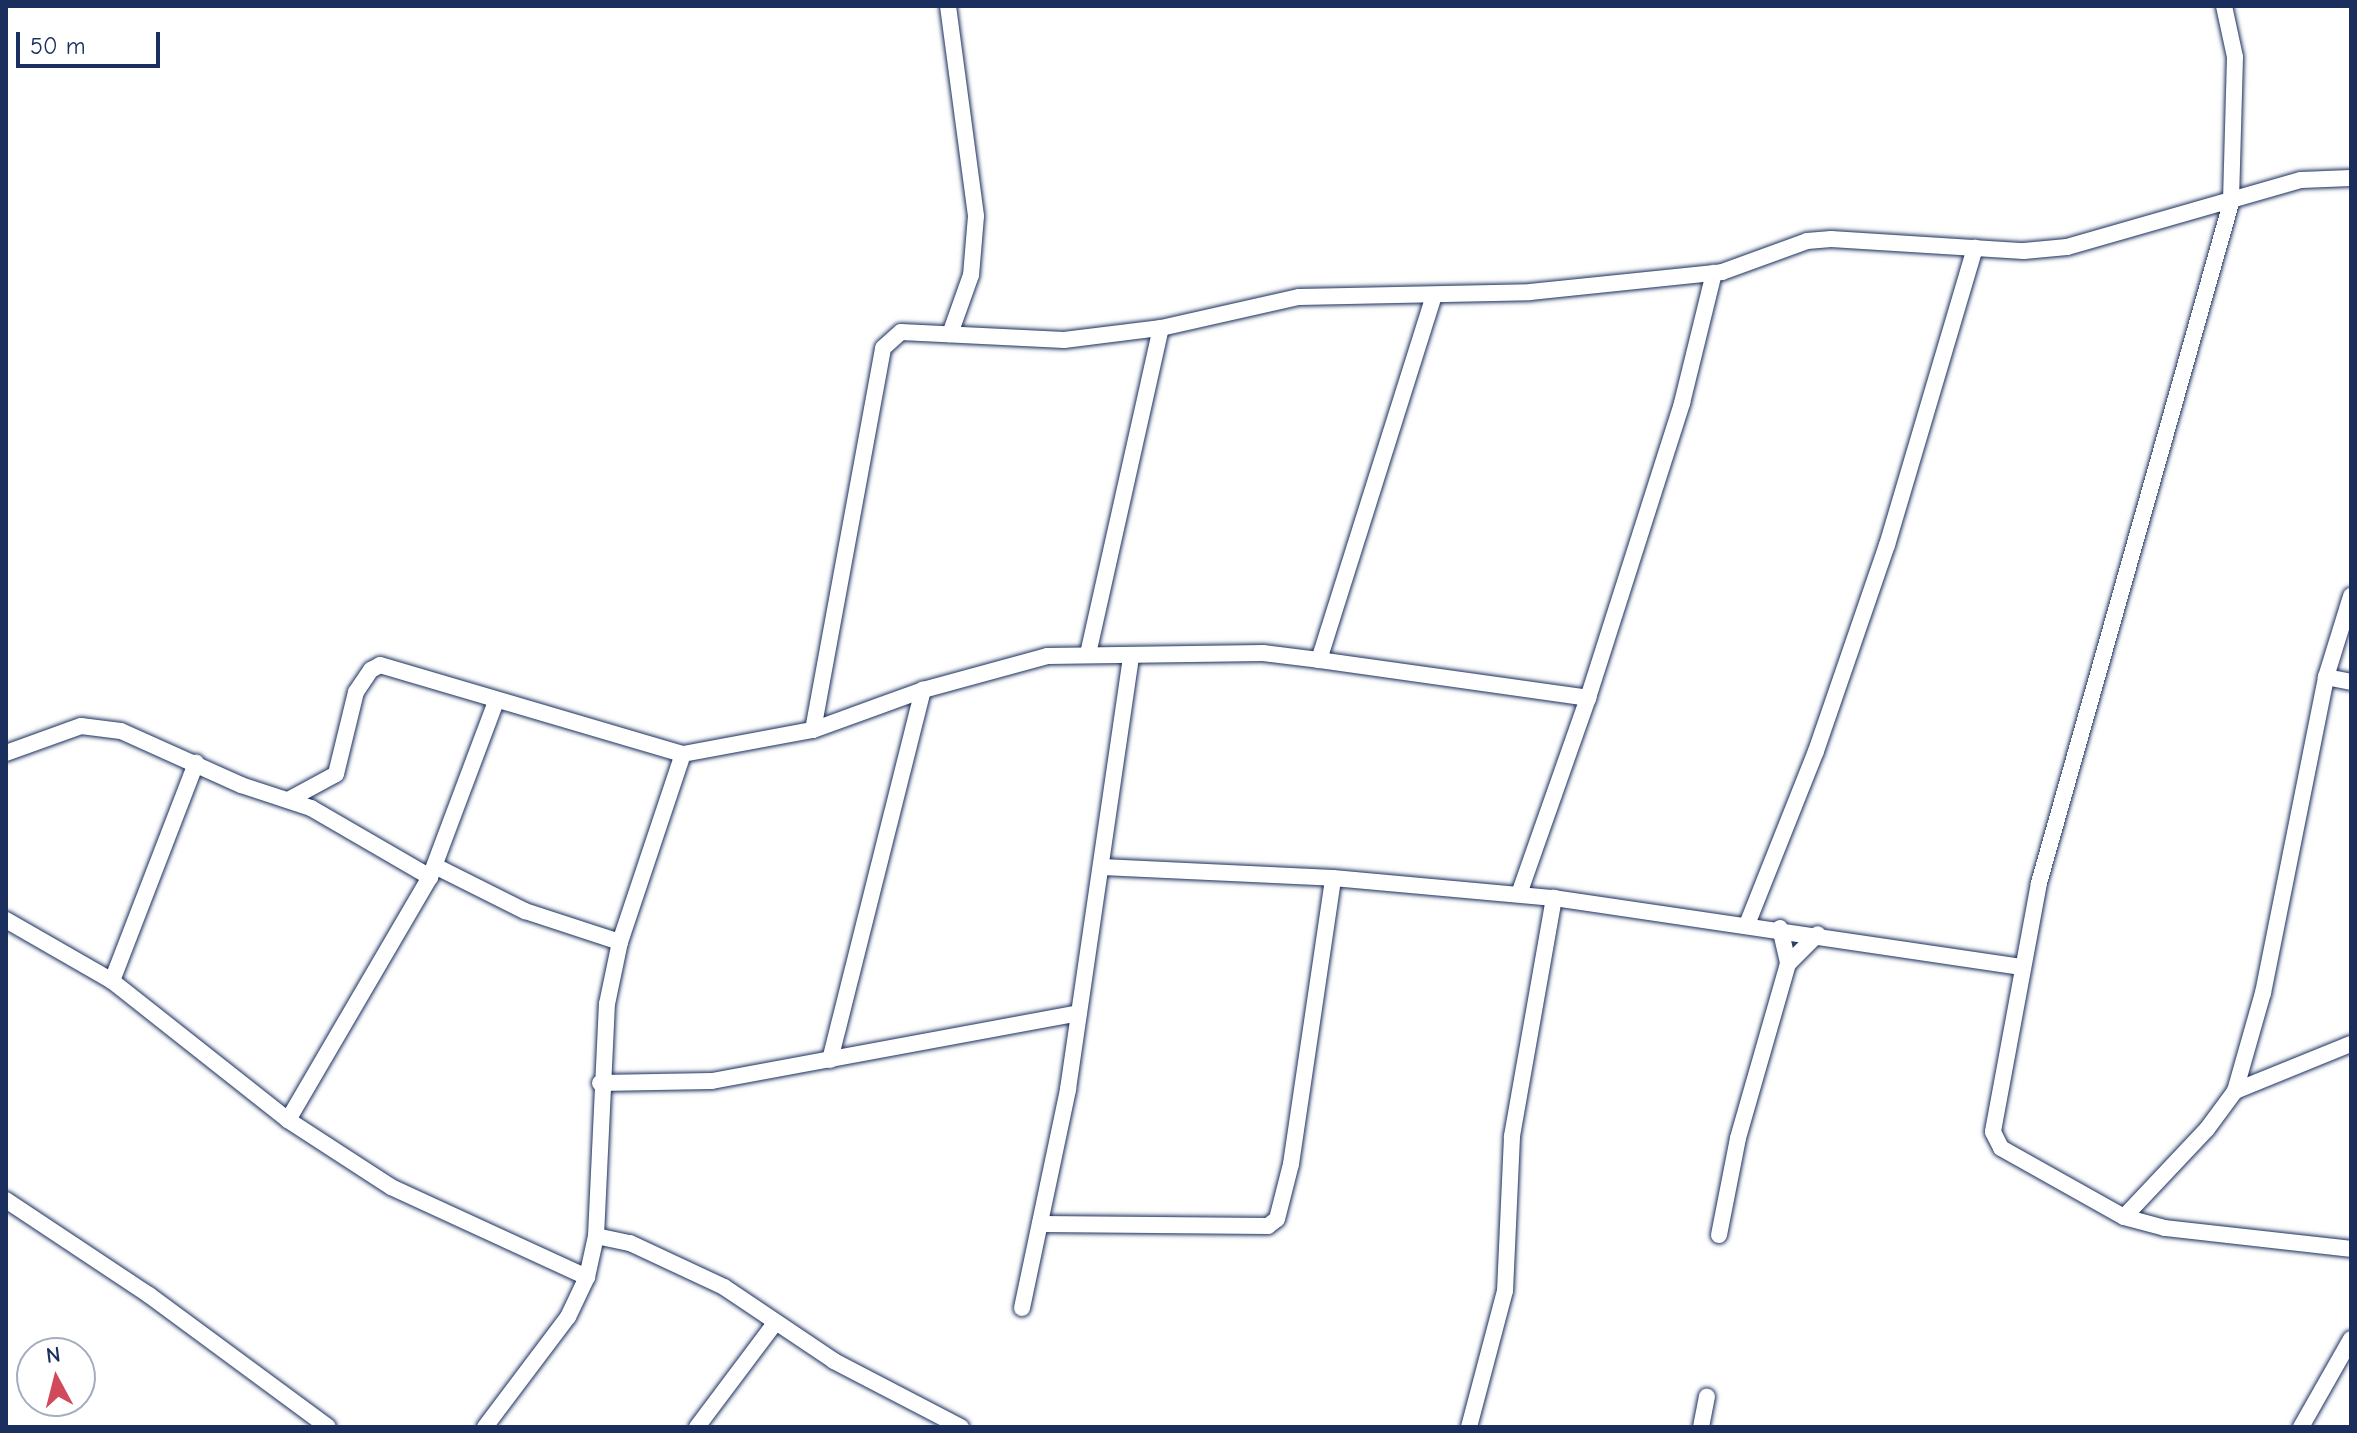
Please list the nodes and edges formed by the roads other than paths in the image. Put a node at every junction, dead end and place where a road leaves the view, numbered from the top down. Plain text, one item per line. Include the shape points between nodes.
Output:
1 (948, 6) edge
2 (2224, 6) edge
3 (2351, 178) edge
4 (2231, 203) junction
5 (1975, 248) junction
6 (1714, 273) junction
7 (1434, 296) junction
8 (1161, 328) junction
9 (950, 334) junction
10 (2351, 596) edge
11 (1088, 654) junction
12 (1131, 656) junction
13 (1319, 660) junction
14 (2326, 677) junction
15 (2351, 682) edge
16 (923, 690) junction
17 (1588, 698) junction
18 (496, 701) junction
19 (813, 730) junction
20 (6, 753) edge
21 (683, 754) junction
22 (196, 763) junction
23 (290, 799) junction
24 (1102, 867) junction
25 (433, 872) junction
26 (1333, 878) junction
27 (1519, 894) junction
28 (1554, 898) junction
29 (6, 920) edge
30 (1748, 922) junction
31 (1780, 928) junction
32 (1818, 934) junction
33 (620, 942) junction
34 (1788, 964) junction
35 (2022, 967) junction
36 (112, 981) junction
37 (1079, 1013) junction
38 (2351, 1044) edge
39 (830, 1060) junction
40 (600, 1083) junction
41 (2235, 1091) junction
42 (288, 1120) junction
43 (6, 1200) edge
44 (2124, 1217) junction
45 (1040, 1224) junction
46 (1719, 1235) dead end
47 (596, 1236) junction
48 (2351, 1249) edge
49 (587, 1277) junction
50 (1022, 1308) dead end
51 (775, 1323) junction
52 (2351, 1339) edge
53 (1707, 1397) dead end
54 (328, 1427) edge
55 (485, 1427) edge
56 (697, 1427) edge
57 (961, 1427) edge
58 (1469, 1427) edge
59 (1701, 1427) edge
60 (2301, 1427) edge

1 - 9 street via 976,216 971,275
2 - 4 street via 2235,57
3 - 4 street via 2301,180
4 - 5 street via 2067,247
4 - 35 street via 2065,788
5 - 6 street via 1807,241
5 - 30 street via 1887,545 1816,751
6 - 7 street
6 - 17 street via 1682,403
7 - 8 street via 1299,297
7 - 13 street
8 - 9 street via 1064,340
8 - 11 street
9 - 19 street via 901,332 883,348
10 - 14 street
11 - 12 street
11 - 16 street via 1047,656
12 - 13 street via 1263,653
12 - 24 street
13 - 17 street
14 - 15 street
14 - 41 street via 2263,993
16 - 19 street
16 - 39 street via 873,871
17 - 27 street
18 - 21 street
18 - 23 street via 390,666 371,670 348,718 336,774
18 - 25 street
19 - 21 street
20 - 22 street via 61,731 100,726
21 - 33 street
22 - 23 street via 241,785
22 - 36 street
23 - 25 street
24 - 26 street
24 - 37 street
25 - 33 street via 525,911
25 - 42 street
26 - 27 street
26 - 45 street via 1291,1164 1277,1219 1268,1226
27 - 28 street
28 - 30 street
28 - 58 street via 1512,1136 1505,1291
29 - 36 street
30 - 31 street
31 - 32 street
31 - 34 street
32 - 34 street
32 - 35 street
33 - 40 street via 607,1004
34 - 46 street via 1738,1138
35 - 44 street via 1993,1132 1996,1142
36 - 42 street
37 - 39 street
37 - 45 street
38 - 41 street
39 - 40 street via 712,1081
40 - 47 street
41 - 44 street via 2207,1129
42 - 49 street via 391,1187
43 - 54 street via 161,1303
44 - 48 street via 2165,1228
45 - 50 street
47 - 49 street
47 - 51 street via 630,1243 724,1287
49 - 55 street via 568,1317
51 - 56 street
51 - 57 street via 834,1361
52 - 60 street
53 - 59 street

